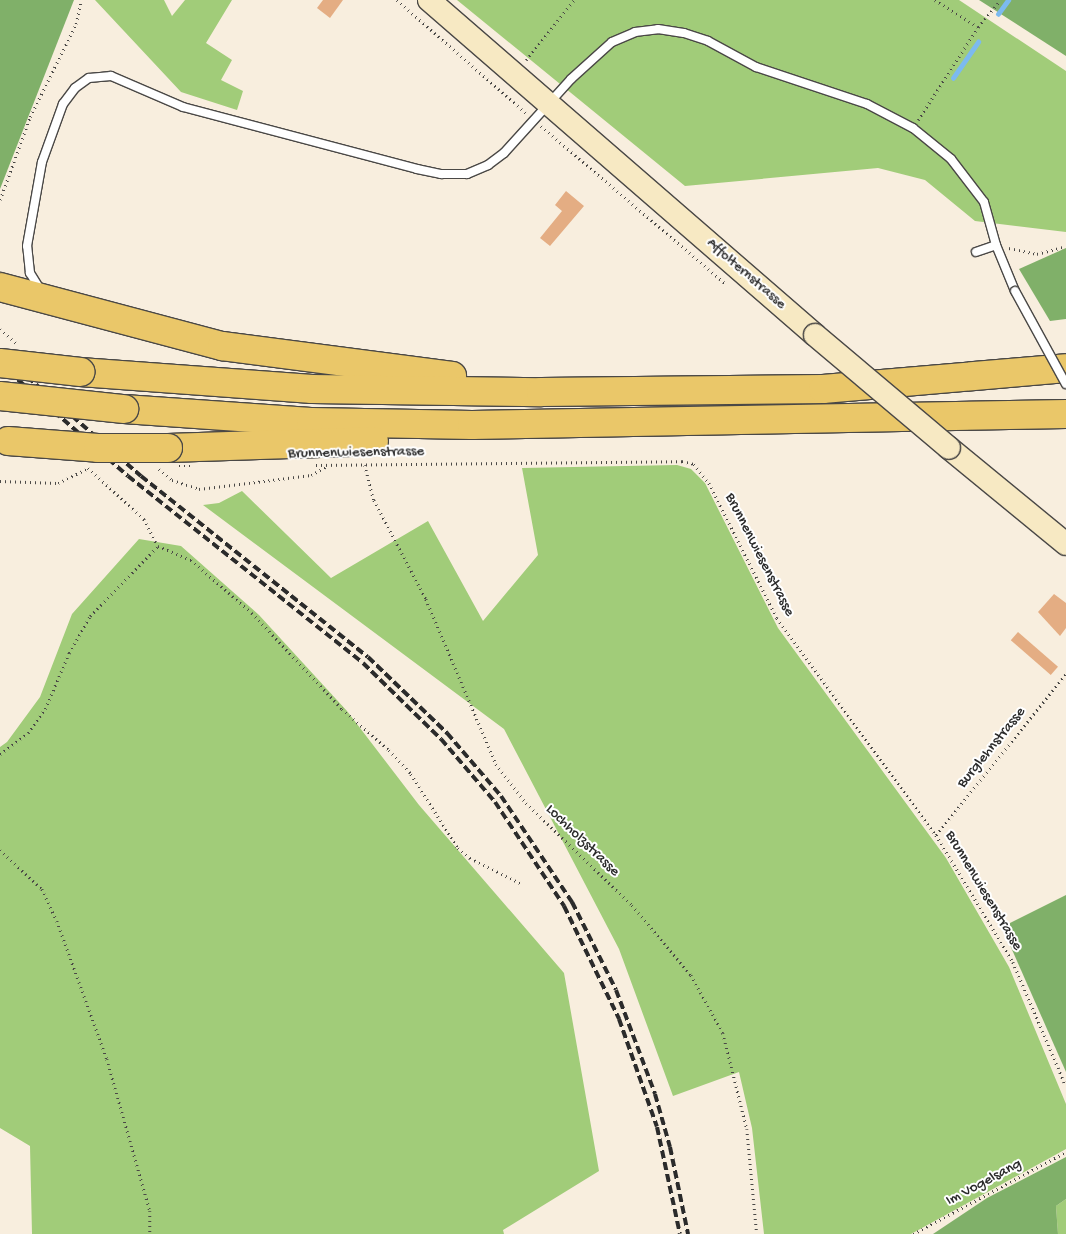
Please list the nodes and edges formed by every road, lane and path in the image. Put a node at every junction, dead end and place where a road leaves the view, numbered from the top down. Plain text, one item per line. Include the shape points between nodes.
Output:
1 (82, 0) edge
2 (397, 0) edge
3 (429, 0) edge
4 (574, 0) edge
5 (934, 0) edge
6 (1000, 0) edge
7 (978, 27) junction
8 (513, 74) junction
9 (541, 111) junction
10 (913, 128) junction
11 (0, 200) edge
12 (996, 245) junction
13 (1066, 246) edge
14 (976, 252) dead end
15 (729, 286) dead end
16 (0, 287) edge
17 (50, 301) junction
18 (0, 363) edge
19 (1066, 368) edge
20 (1066, 384) edge
21 (642, 391) junction
22 (0, 396) edge
23 (1066, 414) edge
24 (472, 425) junction
25 (4, 440) edge
26 (308, 465) dead end
27 (365, 465) junction
28 (190, 466) dead end
29 (200, 466) dead end
30 (0, 481) edge
31 (1066, 544) edge
32 (158, 546) junction
33 (1066, 674) edge
34 (0, 754) edge
35 (936, 835) junction
36 (0, 850) edge
37 (522, 884) dead end
38 (1066, 1086) edge
39 (1066, 1152) edge
40 (150, 1234) edge
41 (757, 1234) edge
42 (913, 1234) edge

1 - 11 path via 76,24 30,117
2 - 9 path
3 - 8 street, Affolternstrasse
4 - 8 path
5 - 7 path
6 - 7 path
7 - 10 path
8 - 9 street, Affolternstrasse
9 - 10 lane via 612,42 635,32 658,29 708,41 756,67 867,104
9 - 15 path via 695,260
9 - 17 lane via 504,153 488,165 467,174 441,174 183,107 111,76 89,78 75,88 60,112 42,162 31,214 27,246 30,272
9 - 31 street, Affolternstrasse, bridge
10 - 12 lane via 951,159 969,180 984,202
12 - 13 path via 1037,254
12 - 14 lane
12 - 20 lane, bridge via 1015,291
16 - 17 highway
17 - 21 highway via 222,346 265,353 422,373 587,382
18 - 21 highway, bridge via 80,372 322,389
19 - 21 highway via 823,389
22 - 24 highway, bridge via 124,409 311,422
23 - 24 highway
24 - 25 highway, bridge via 381,440 168,448 98,448
26 - 27 path, Brunnenwiesenstrasse
27 - 35 path, Brunnenwiesenstrasse via 682,461 694,464 709,483 777,618
27 - 41 path, Lochholzstrasse via 374,500 426,599 496,764 526,803 632,905 685,968 723,1033 747,1129
28 - 29 path
30 - 32 path via 58,484 88,468 144,519
32 - 34 path via 90,616 69,653 45,709 28,733
32 - 37 path via 191,560 252,613 342,709 389,750 411,774 458,848 470,858
33 - 35 path, Burglehnstrasse
35 - 38 path, Brunnenwiesenstrasse via 1013,962
36 - 40 path via 42,889 57,921 107,1059 150,1211
39 - 42 path, Im Vogelsang

